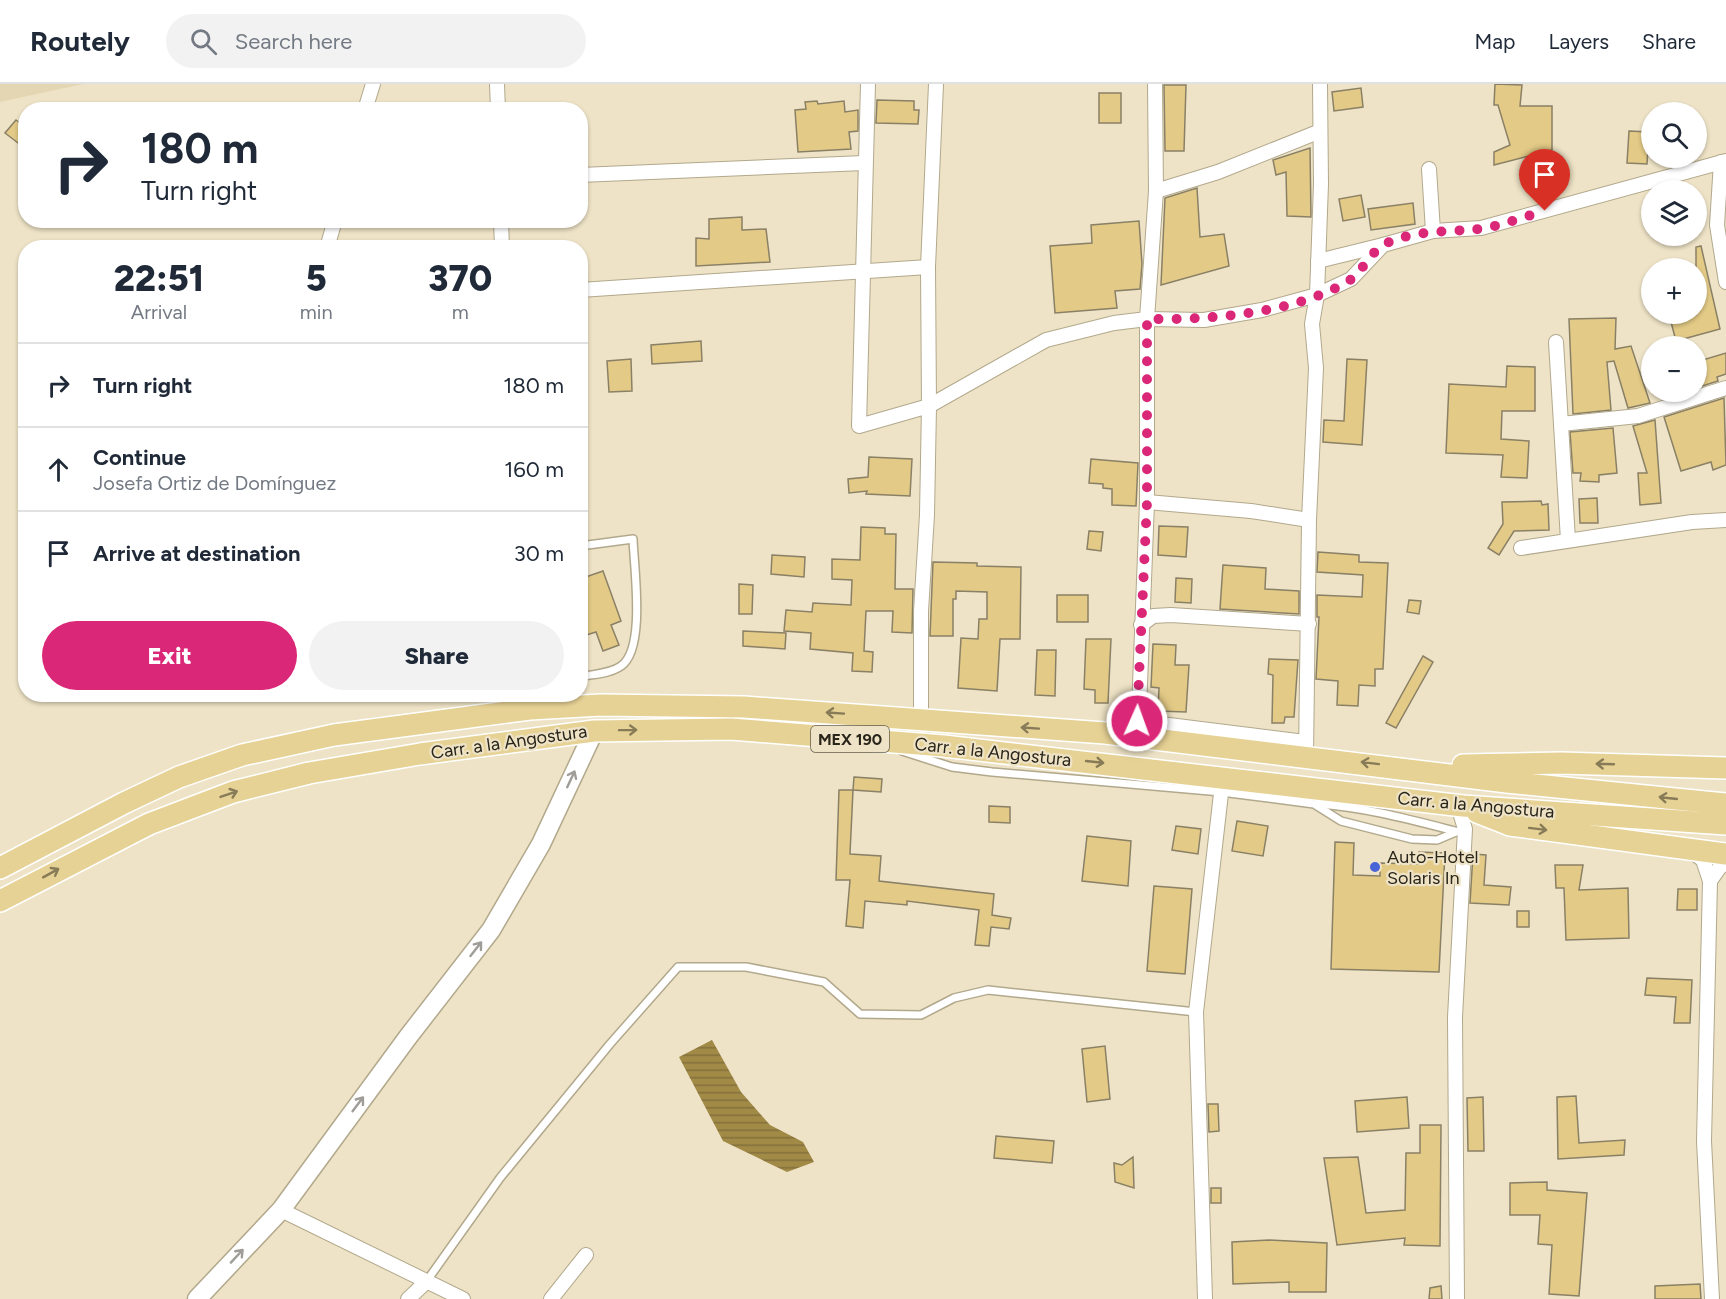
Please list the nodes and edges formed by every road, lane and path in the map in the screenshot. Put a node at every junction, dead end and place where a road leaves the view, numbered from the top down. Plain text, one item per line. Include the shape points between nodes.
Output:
1 (372, 84) edge
2 (497, 84) edge
3 (868, 84) edge
4 (936, 84) edge
5 (1155, 84) edge
6 (1320, 84) edge
7 (367, 102) edge
8 (498, 102) edge
9 (1318, 132) junction
10 (1723, 162) edge
11 (864, 163) junction
12 (1429, 169) dead end
13 (588, 175) edge
14 (1156, 191) junction
15 (1432, 231) junction
16 (1383, 244) junction
17 (1318, 261) junction
18 (928, 267) junction
19 (862, 272) junction
20 (1726, 282) edge
21 (588, 289) edge
22 (1317, 295) junction
23 (1147, 319) junction
24 (1556, 342) dead end
25 (1726, 388) edge
26 (929, 406) junction
27 (1560, 424) junction
28 (1147, 502) junction
29 (1309, 520) junction
30 (1726, 520) edge
31 (1568, 540) junction
32 (588, 545) edge
33 (1521, 548) dead end
34 (1309, 624) junction
35 (1141, 625) junction
36 (588, 675) edge
37 (528, 702) edge
38 (921, 719) junction
39 (1138, 729) junction
40 (594, 731) junction
41 (1306, 749) junction
42 (1412, 768) junction
43 (1726, 768) edge
44 (1222, 784) junction
45 (1314, 804) junction
46 (1726, 804) edge
47 (1460, 806) junction
48 (1726, 824) edge
49 (1460, 832) junction
50 (1688, 849) junction
51 (1726, 854) edge
52 (1726, 863) edge
53 (0, 868) edge
54 (1710, 881) junction
55 (0, 901) edge
56 (1196, 1012) junction
57 (281, 1210) junction
58 (586, 1255) dead end
59 (426, 1282) junction
60 (197, 1299) edge
61 (408, 1299) edge
62 (463, 1299) edge
63 (551, 1299) edge
64 (1205, 1299) edge
65 (1457, 1299) edge
66 (1712, 1299) edge

1 - 7 street
2 - 8 street
3 - 11 street
4 - 18 street
5 - 14 street
6 - 9 street
9 - 14 street via 1218,172
9 - 17 street
10 - 15 street via 1481,228
10 - 20 street via 1717,225
11 - 13 street
11 - 19 street
12 - 15 street
14 - 23 street
15 - 16 street
16 - 17 street
16 - 22 street via 1351,279
17 - 22 street
18 - 19 street
18 - 26 street
19 - 21 street
19 - 26 street via 860,426
22 - 23 street via 1204,320
22 - 29 street via 1312,324 1316,368
23 - 26 street via 1046,340
23 - 28 street
24 - 27 street
25 - 27 street via 1638,416
26 - 38 street
27 - 31 street
28 - 29 street
28 - 35 street
29 - 34 street
30 - 31 street
31 - 33 street
32 - 36 lane via 633,539 637,633 630,658 620,667
34 - 35 street via 1153,615
34 - 41 street
35 - 39 street
38 -> 37 main road, Carr. a la Angostura / MEX 190 via 733,706
37 - 53 main road, Carr. a la Angostura / MEX 190 via 242,754 133,798
39 -> 38 main road, Carr. a la Angostura / MEX 190
39 - 41 main road, Carr. a la Angostura / MEX 190
40 -> 44 main road, Carr. a la Angostura / MEX 190 via 732,729 944,746
55 -> 40 main road, Carr. a la Angostura / MEX 190 via 149,824 233,792 309,773 420,754
57 -> 40 street via 491,930 541,844
42 -> 41 main road, Carr. a la Angostura / MEX 190
43 -> 42 main road via 1561,763
46 -> 42 main road, Carr. a la Angostura / MEX 190 via 1507,782
44 - 45 lane
44 - 47 main road, Carr. a la Angostura / MEX 190
44 - 56 street
45 - 49 lane via 1340,805
45 - 49 lane via 1341,821 1412,839 1437,840
47 - 48 main road, Carr. a la Angostura / MEX 190
47 - 49 street via 1465,829
47 -> 50 main road via 1505,824
49 - 65 street via 1455,1017
50 - 51 main road
50 - 54 street via 1703,860
52 - 54 street
54 - 66 street via 1704,1141
56 - 59 lane via 988,990 954,998 921,1015 860,1014 824,982 746,967 678,967 500,1178
56 - 64 street
57 - 59 street
60 -> 57 street
58 - 63 street
59 - 61 street
59 - 62 street

